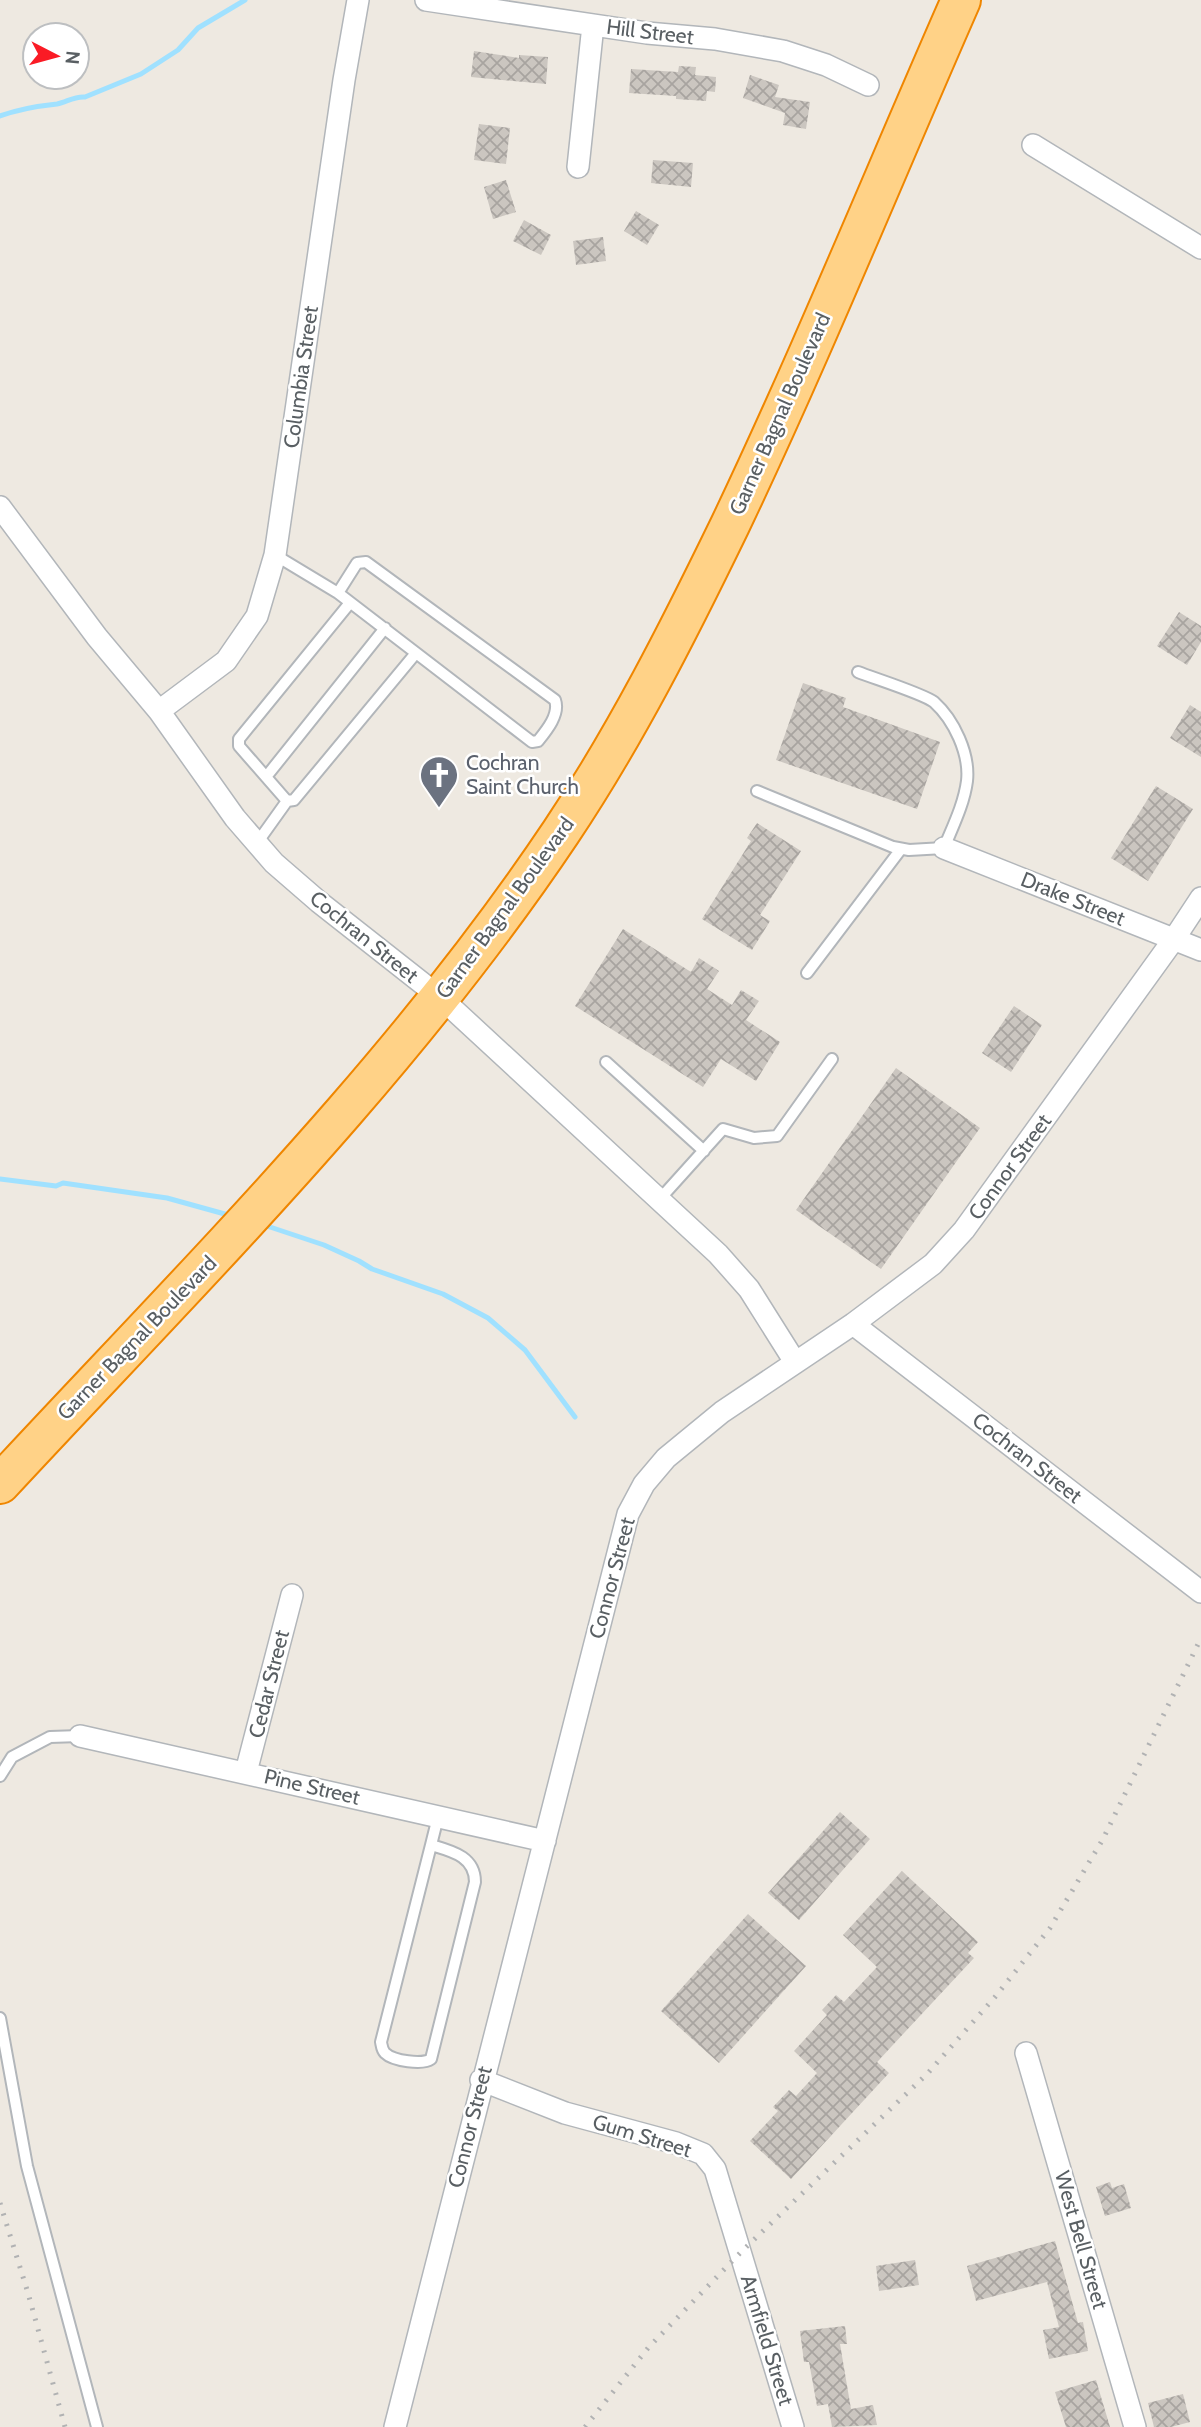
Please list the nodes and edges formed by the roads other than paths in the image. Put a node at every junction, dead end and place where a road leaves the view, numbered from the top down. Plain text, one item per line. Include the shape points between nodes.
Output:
1 (358, 0) edge
2 (426, 0) edge
3 (961, 0) edge
4 (593, 24) junction
5 (869, 85) dead end
6 (1033, 145) dead end
7 (578, 167) dead end
8 (1201, 248) edge
9 (0, 508) edge
10 (275, 555) junction
11 (338, 593) junction
12 (349, 604) junction
13 (385, 628) junction
14 (416, 653) junction
15 (858, 672) dead end
16 (159, 711) junction
17 (266, 778) junction
18 (757, 791) dead end
19 (287, 801) junction
20 (257, 843) junction
21 (944, 848) junction
22 (901, 849) junction
23 (1201, 898) edge
24 (1174, 939) junction
25 (1201, 950) edge
26 (807, 974) dead end
27 (440, 998) junction
28 (832, 1059) dead end
29 (606, 1062) dead end
30 (704, 1151) junction
31 (659, 1200) junction
32 (853, 1324) junction
33 (795, 1362) junction
34 (0, 1484) edge
35 (1201, 1592) edge
36 (292, 1595) dead end
37 (80, 1736) joint
38 (246, 1772) junction
39 (0, 1776) edge
40 (438, 1816) junction
41 (545, 1841) junction
42 (431, 1845) junction
43 (0, 2018) edge
44 (1026, 2053) dead end
45 (481, 2080) junction
46 (741, 2252) joint
47 (97, 2427) edge
48 (396, 2427) edge
49 (793, 2427) edge
50 (1135, 2427) edge

1 - 10 street, Columbia Street
2 - 4 street, Hill Street
3 - 27 highway, Garner Bagnal Boulevard via 770,442 665,656 564,828
4 - 5 street, Hill Street via 783,51
4 - 7 street
6 - 8 street
9 - 16 street, Cochran Street
10 - 11 lane
10 - 16 street, Columbia Street via 257,616 226,661
11 - 12 lane
11 - 14 lane via 357,563 366,562 555,700 557,712 538,741 532,742
12 - 13 lane
12 - 17 lane via 239,739 239,746
13 - 14 lane
13 - 17 lane
14 - 19 lane via 294,800
15 - 21 lane via 933,701 955,730 967,779
16 - 20 street, Cochran Street
17 - 19 lane
18 - 22 lane
19 - 20 lane
20 - 27 street, Cochran Street via 319,902
21 - 22 lane
21 - 24 street, Drake Street
22 - 26 lane
23 - 24 street, Connor Street
24 - 25 street, Drake Street
24 - 32 street, Connor Street via 964,1230 933,1264
27 - 31 street, Cochran Street
27 - 34 highway, Garner Bagnal Boulevard via 229,1241
28 - 30 lane via 776,1136 754,1138 723,1129
29 - 30 lane
30 - 31 lane
31 - 33 street, Cochran Street via 749,1289
32 - 33 street, Connor Street
32 - 35 street, Cochran Street
33 - 41 street, Connor Street via 666,1458 644,1484 628,1514
36 - 38 street, Cedar Street
37 - 38 street, Pine Street
37 - 39 lane via 50,1737 12,1757
38 - 40 street, Pine Street
40 - 41 street, Pine Street
40 - 42 lane
41 - 45 street, Connor Street
42 - 42 lane via 462,1854 475,1882 431,2059 421,2064 390,2056 381,2042
43 - 47 lane via 27,2166
44 - 50 street, West Bell Street
45 - 46 street, Gum Street via 565,2113 702,2154 715,2169
45 - 48 street, Connor Street
46 - 49 street, Armfield Street

